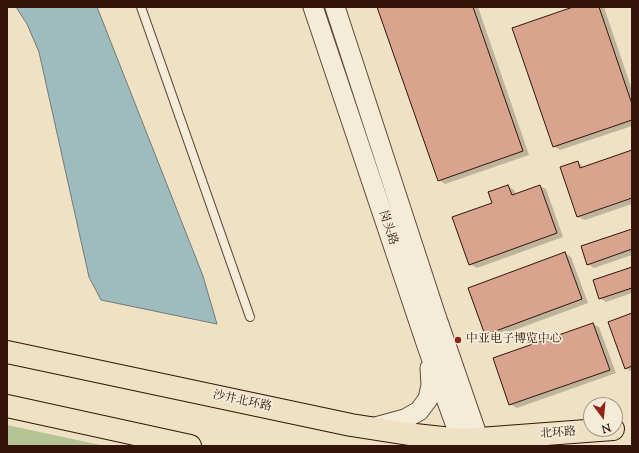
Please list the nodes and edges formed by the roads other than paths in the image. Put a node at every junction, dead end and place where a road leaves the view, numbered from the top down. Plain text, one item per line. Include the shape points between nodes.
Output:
1 (141, 7) edge
2 (313, 7) edge
3 (335, 7) edge
4 (250, 317) dead end
5 (428, 349) junction
6 (7, 352) edge
7 (7, 406) edge
8 (371, 428) junction
9 (583, 432) edge
10 (472, 443) edge
11 (190, 446) edge

1 - 4 lane
2 - 5 street, 岗头路
3 - 10 street, 岗头路 via 432,306
5 - 8 street via 431,385 428,399 419,411
5 - 10 street, 岗头路
6 - 8 main road, 沙井北环路
7 - 11 main road
8 - 10 main road, 沙井北环路
9 - 10 main road, 北环路

